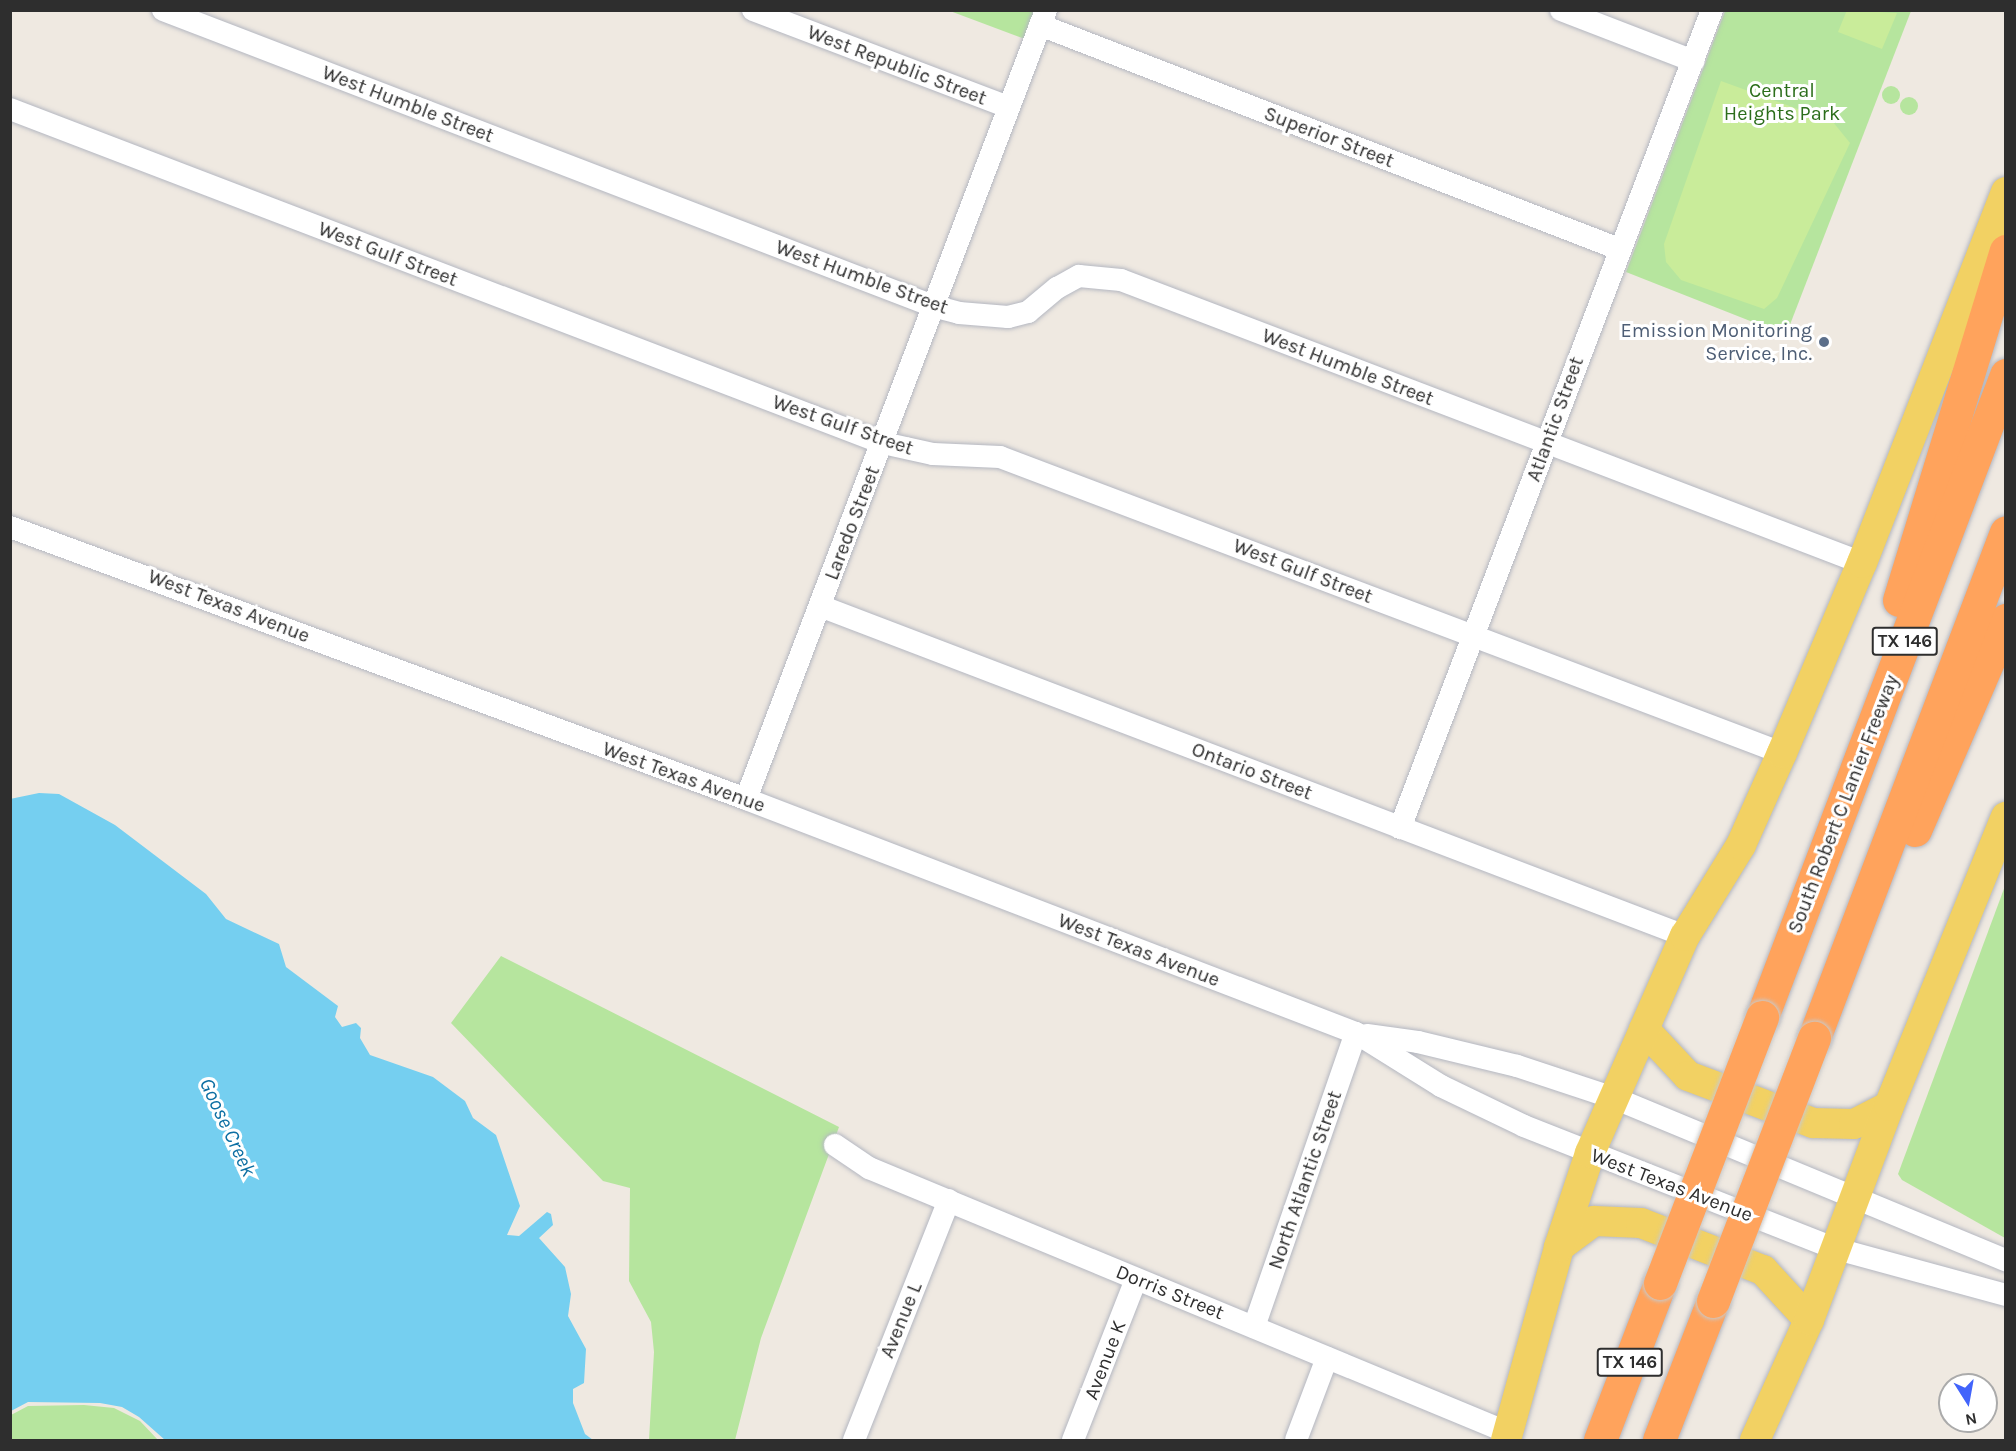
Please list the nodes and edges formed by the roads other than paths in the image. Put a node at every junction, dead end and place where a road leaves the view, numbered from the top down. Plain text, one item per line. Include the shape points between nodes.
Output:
1 (163, 10) edge
2 (753, 10) edge
3 (1561, 10) edge
4 (1712, 10) edge
5 (1043, 18) edge
6 (1693, 61) junction
7 (1008, 107) junction
8 (10, 109) edge
9 (2006, 192) edge
10 (1618, 249) junction
11 (2006, 252) edge
12 (933, 306) junction
13 (2006, 375) edge
14 (883, 443) junction
15 (1547, 443) junction
16 (10, 527) edge
17 (2006, 532) edge
18 (1862, 563) junction
19 (820, 606) junction
20 (2006, 620) edge
21 (1474, 635) junction
22 (1782, 753) junction
23 (746, 800) junction
24 (2006, 817) edge
25 (1400, 828) junction
26 (1804, 908) junction
27 (1684, 936) junction
28 (1843, 962) junction
29 (1644, 1029) junction
30 (1356, 1033) junction
31 (1614, 1098) junction
32 (1889, 1106) junction
33 (835, 1145) dead end
34 (1590, 1153) junction
35 (1856, 1196) junction
36 (949, 1200) junction
37 (1559, 1246) junction
38 (1837, 1249) junction
39 (2006, 1260) edge
40 (1136, 1279) junction
41 (2006, 1295) edge
42 (1809, 1320) junction
43 (1254, 1327) junction
44 (1327, 1358) junction
45 (1508, 1436) edge
46 (854, 1440) edge
47 (1073, 1440) edge
48 (1296, 1440) edge
49 (1600, 1440) edge
50 (1659, 1440) edge
51 (1755, 1440) edge

1 - 12 street, West Humble Street
2 - 7 street, West Republic Street
3 - 6 street
4 - 6 street, Atlantic Street
5 - 7 street, Laredo Street
5 - 10 street, Superior Street
6 - 10 street, Atlantic Street
7 - 12 street, Laredo Street
8 - 14 street, West Gulf Street
9 - 18 main road
10 - 15 street, Atlantic Street
11 - 26 highway
12 - 14 street, Laredo Street
12 - 15 street, West Humble Street via 959,313 1008,317 1028,312 1079,276 1121,280
13 - 26 highway, South Robert C Lanier Freeway / TX 146
14 - 19 street, Laredo Street
14 - 21 street, West Gulf Street via 933,454 1000,457
15 - 18 street, West Humble Street
15 - 21 street, Atlantic Street
16 - 23 street, West Texas Avenue
17 - 28 highway, TX 146
18 - 22 main road
19 - 23 street, Laredo Street
19 - 25 street, Ontario Street
20 - 28 highway via 1885,901
21 - 22 street, West Gulf Street
21 - 25 street, Atlantic Street
22 - 27 main road via 1740,845
23 - 30 street, West Texas Avenue
24 - 32 main road
25 - 27 street, Ontario Street
26 - 49 highway, South Robert C Lanier Freeway / TX 146, bridge
27 - 29 main road
28 - 50 highway, TX 146, bridge
29 - 31 main road
29 - 32 main road via 1688,1076 1813,1123 1854,1124
30 - 31 street, West Texas Avenue via 1418,1042 1517,1066
30 - 34 street, West Texas Avenue via 1441,1086
30 - 43 street, North Atlantic Street
31 - 34 main road
31 - 35 street, West Texas Avenue
32 - 35 main road
33 - 36 street, Dorris Street via 869,1168
34 - 37 main road
34 - 38 street, West Texas Avenue
35 - 38 main road
35 - 39 street, West Texas Avenue
36 - 40 street, Dorris Street
36 - 46 street, Avenue L
37 - 42 main road via 1594,1221 1641,1223 1763,1270
37 - 45 main road
38 - 41 street, West Texas Avenue
38 - 42 main road
40 - 43 street, Dorris Street
40 - 47 street, Avenue K
42 - 51 main road
43 - 44 street, Dorris Street
44 - 45 street, Dorris Street
44 - 48 street

